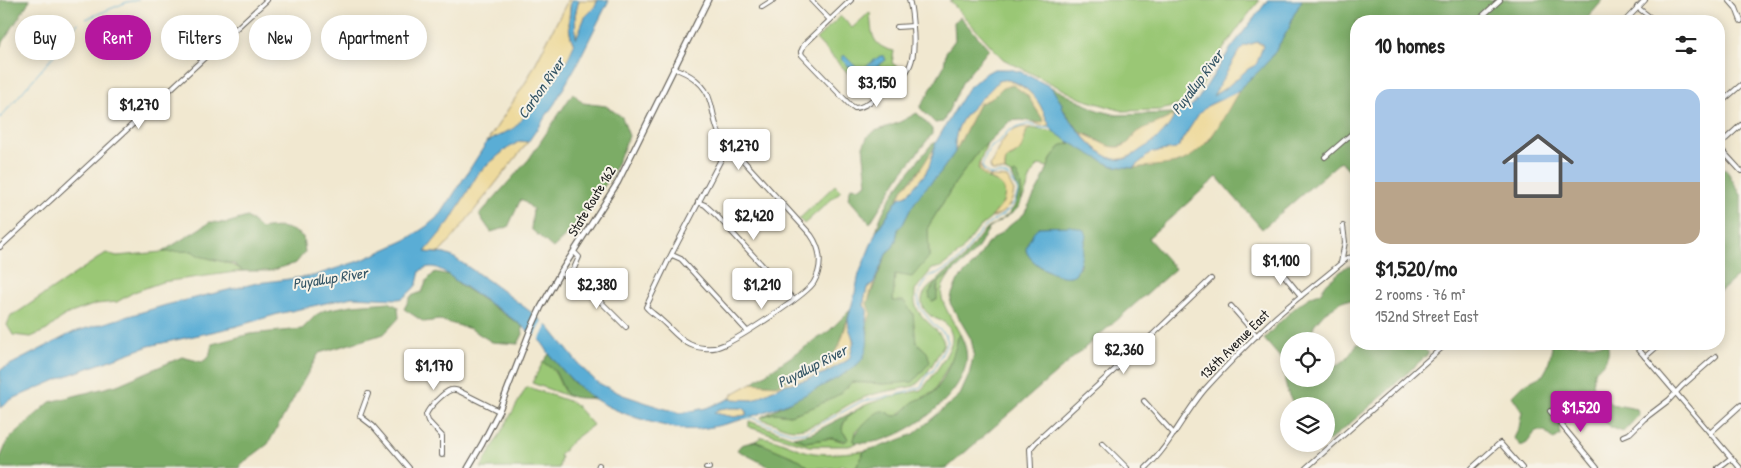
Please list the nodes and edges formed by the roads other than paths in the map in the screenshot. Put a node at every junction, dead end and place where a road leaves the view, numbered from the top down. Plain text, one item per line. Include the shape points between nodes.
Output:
1 (267, 0) edge
2 (708, 0) edge
3 (773, 0) edge
4 (811, 0) edge
5 (851, 0) edge
6 (909, 0) edge
7 (1500, 0) edge
8 (1645, 0) edge
9 (1729, 0) edge
10 (762, 6) dead end
11 (1637, 7) junction
12 (1484, 15) edge
13 (1630, 15) edge
14 (1647, 15) edge
15 (830, 20) junction
16 (1741, 21) edge
17 (913, 26) junction
18 (897, 27) dead end
19 (673, 68) junction
20 (1741, 85) edge
21 (1725, 99) edge
22 (1741, 125) edge
23 (1350, 135) edge
24 (1725, 140) edge
25 (728, 146) junction
26 (1725, 153) edge
27 (1325, 157) dead end
28 (1741, 171) edge
29 (698, 202) junction
30 (1343, 226) dead end
31 (0, 247) edge
32 (574, 252) junction
33 (672, 254) junction
34 (1350, 258) edge
35 (1275, 264) dead end
36 (1341, 264) junction
37 (560, 273) junction
38 (1211, 279) dead end
39 (576, 281) junction
40 (1301, 296) junction
41 (794, 300) junction
42 (1232, 306) dead end
43 (626, 327) dead end
44 (747, 331) junction
45 (1257, 336) junction
46 (1439, 350) edge
47 (1639, 350) edge
48 (1653, 350) edge
49 (1716, 356) dead end
50 (1645, 357) junction
51 (368, 394) dead end
52 (1676, 394) junction
53 (1144, 401) dead end
54 (1741, 405) edge
55 (499, 411) junction
56 (1550, 411) dead end
57 (1710, 433) junction
58 (1174, 434) junction
59 (1623, 436) dead end
60 (1102, 443) dead end
61 (442, 455) dead end
62 (1730, 458) junction
63 (409, 468) edge
64 (468, 468) edge
65 (1030, 468) edge
66 (1126, 468) edge
67 (1146, 468) edge
68 (1306, 468) edge
69 (1472, 468) edge
70 (1522, 468) edge
71 (1597, 468) edge
72 (1718, 468) edge
73 (1740, 468) edge

1 - 31 street
2 - 19 main road, State Route 162
3 - 10 street
4 - 15 street
5 - 15 street
6 - 17 street
7 - 12 street
8 - 11 street
9 - 16 street
11 - 13 street
11 - 14 street
15 - 17 street via 799,51 855,110 904,77 912,61
17 - 18 street
19 - 25 street via 688,75 704,89 710,98 717,129
19 - 32 main road, State Route 162 via 618,182
20 - 21 street
22 - 24 street
23 - 27 street
25 - 29 street
25 - 41 street via 811,235 819,249 820,267 812,285
26 - 28 street
29 - 33 street
29 - 41 street via 717,216
30 - 36 street via 1345,242
32 - 37 main road, State Route 162
32 - 39 street via 579,258 572,273
33 - 44 street via 681,259
33 - 44 street via 647,309 683,341 700,348 723,345
34 - 36 street, 136th Avenue East
35 - 40 street
36 - 40 street, 136th Avenue East
37 - 39 street
37 - 55 main road, State Route 162 via 520,356
38 - 65 street via 1036,442 1030,449
39 - 43 street
40 - 45 street, 136th Avenue East
41 - 44 street
42 - 45 street
45 - 58 street, 136th Avenue East via 1203,392
46 - 68 street
47 - 50 street
48 - 50 street
49 - 52 street
50 - 52 street
51 - 63 street via 360,416 373,426
52 - 57 street
52 - 59 street
53 - 58 street
54 - 57 street
55 - 61 street via 459,391 447,392 426,414 442,436
55 - 64 main road, State Route 162
56 - 71 street
57 - 62 street
58 - 67 street, 136th Avenue East
60 - 66 street
62 - 72 street
62 - 73 street
69 - 70 street via 1500,443

